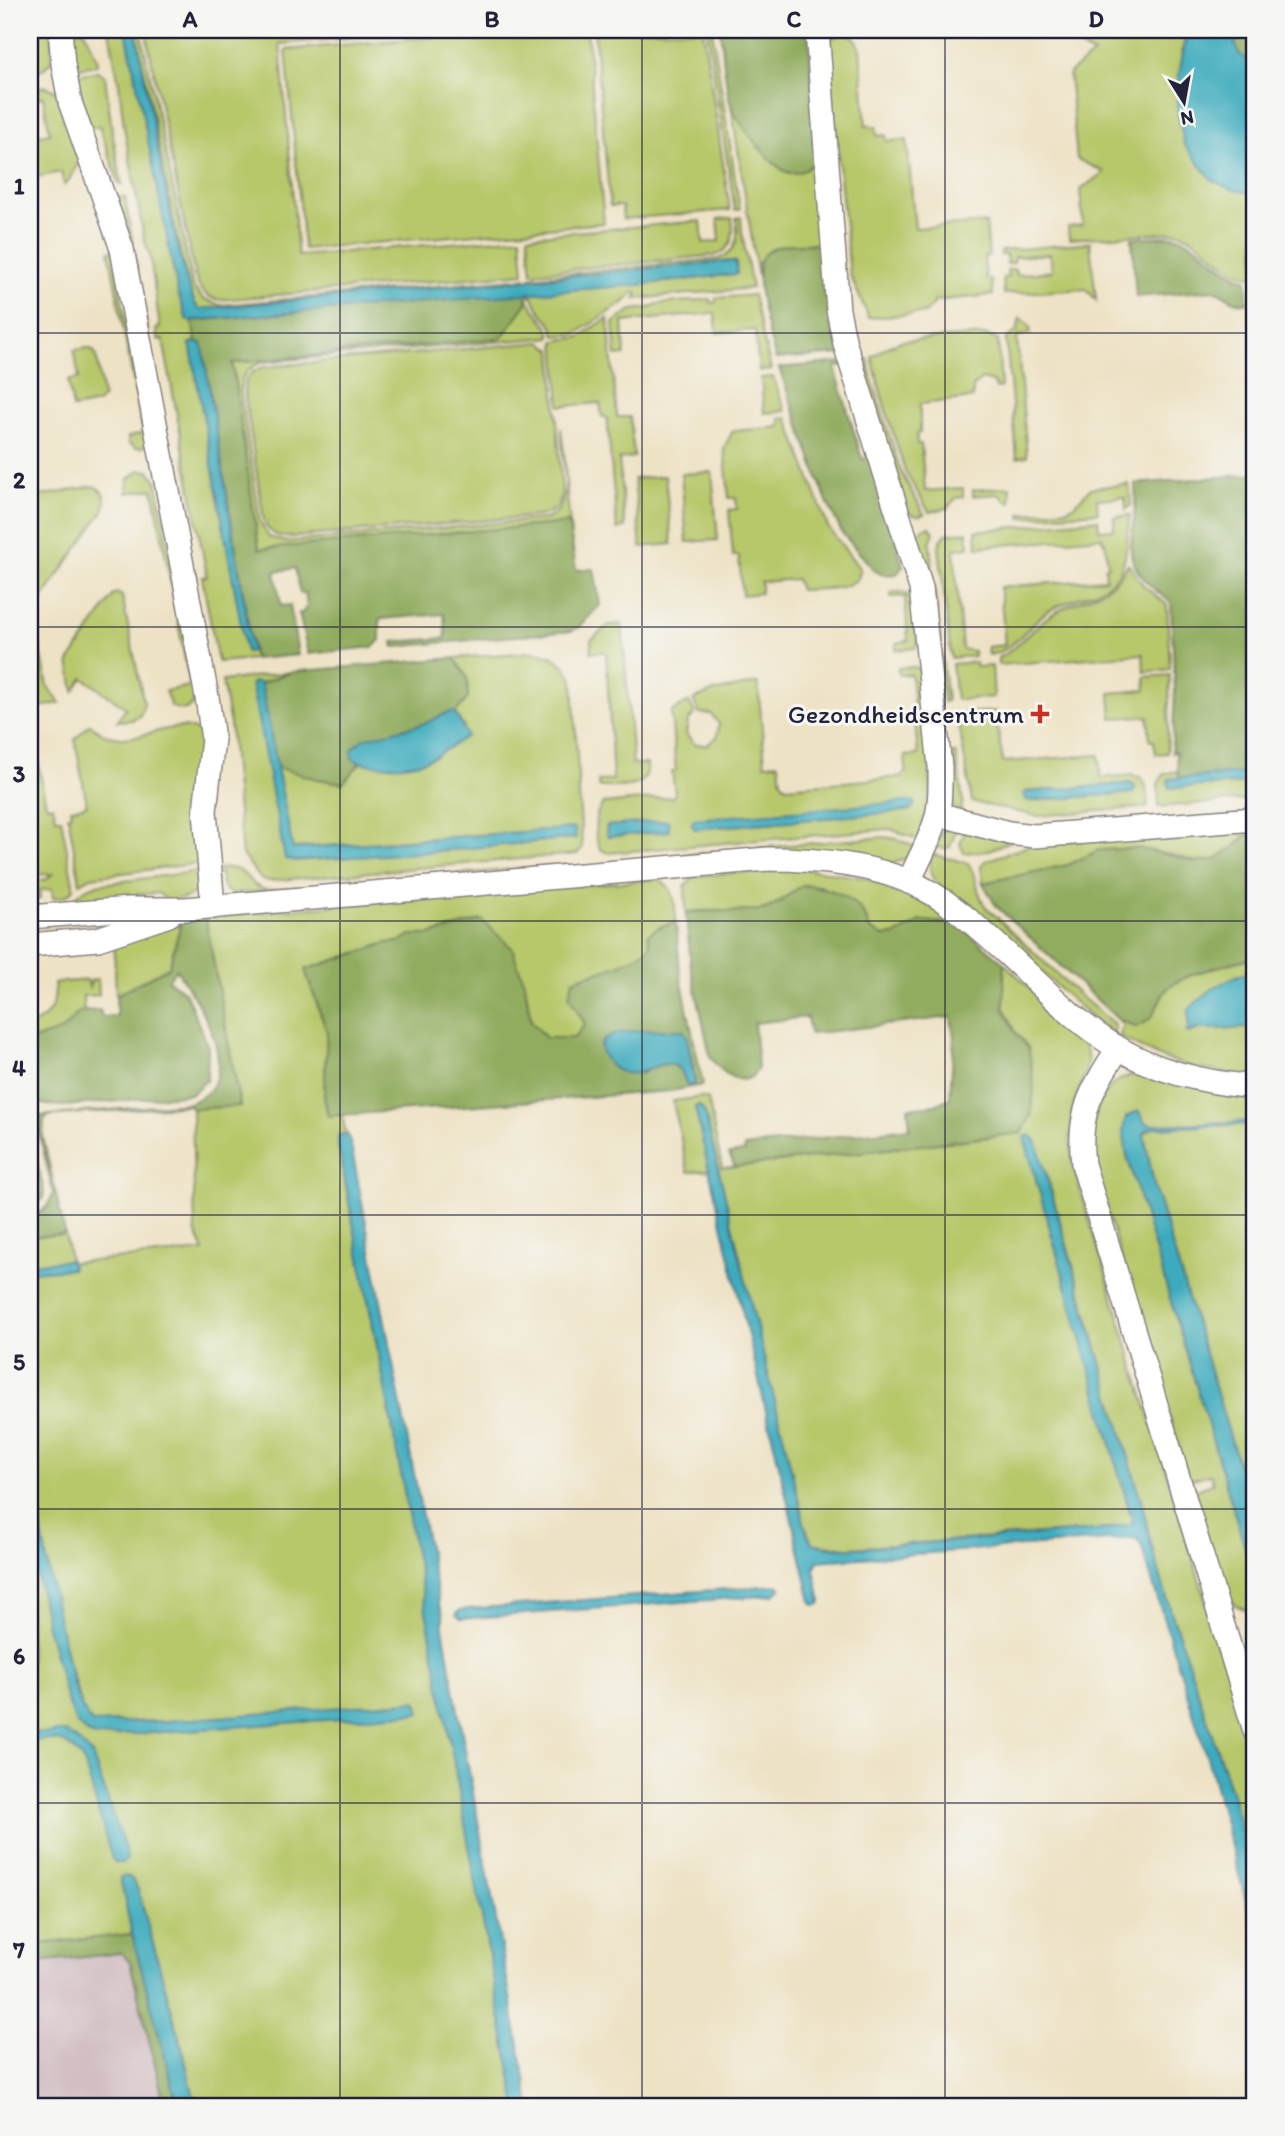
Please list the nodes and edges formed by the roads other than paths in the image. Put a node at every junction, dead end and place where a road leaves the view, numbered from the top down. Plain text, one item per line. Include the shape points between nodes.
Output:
1 (60, 30) edge
2 (817, 30) edge
3 (938, 814) junction
4 (1255, 819) edge
5 (909, 882) junction
6 (213, 907) junction
7 (186, 909) junction
8 (30, 917) edge
9 (144, 924) junction
10 (30, 933) edge
11 (30, 945) edge
12 (1118, 1048) junction
13 (1255, 1087) edge
14 (1255, 1731) edge

1 - 6 street via 70,102 122,249 207,697 212,751 205,811
2 - 3 street via 838,310 921,588 940,767
3 - 4 street via 1034,836
3 - 5 street
5 - 6 street via 843,864 768,859
5 - 12 street via 954,907 1088,1028
6 - 7 street
7 - 8 street
7 - 9 street
9 - 10 street
9 - 11 street via 98,939
12 - 13 street via 1194,1079
12 - 14 street via 1086,1105 1083,1164

